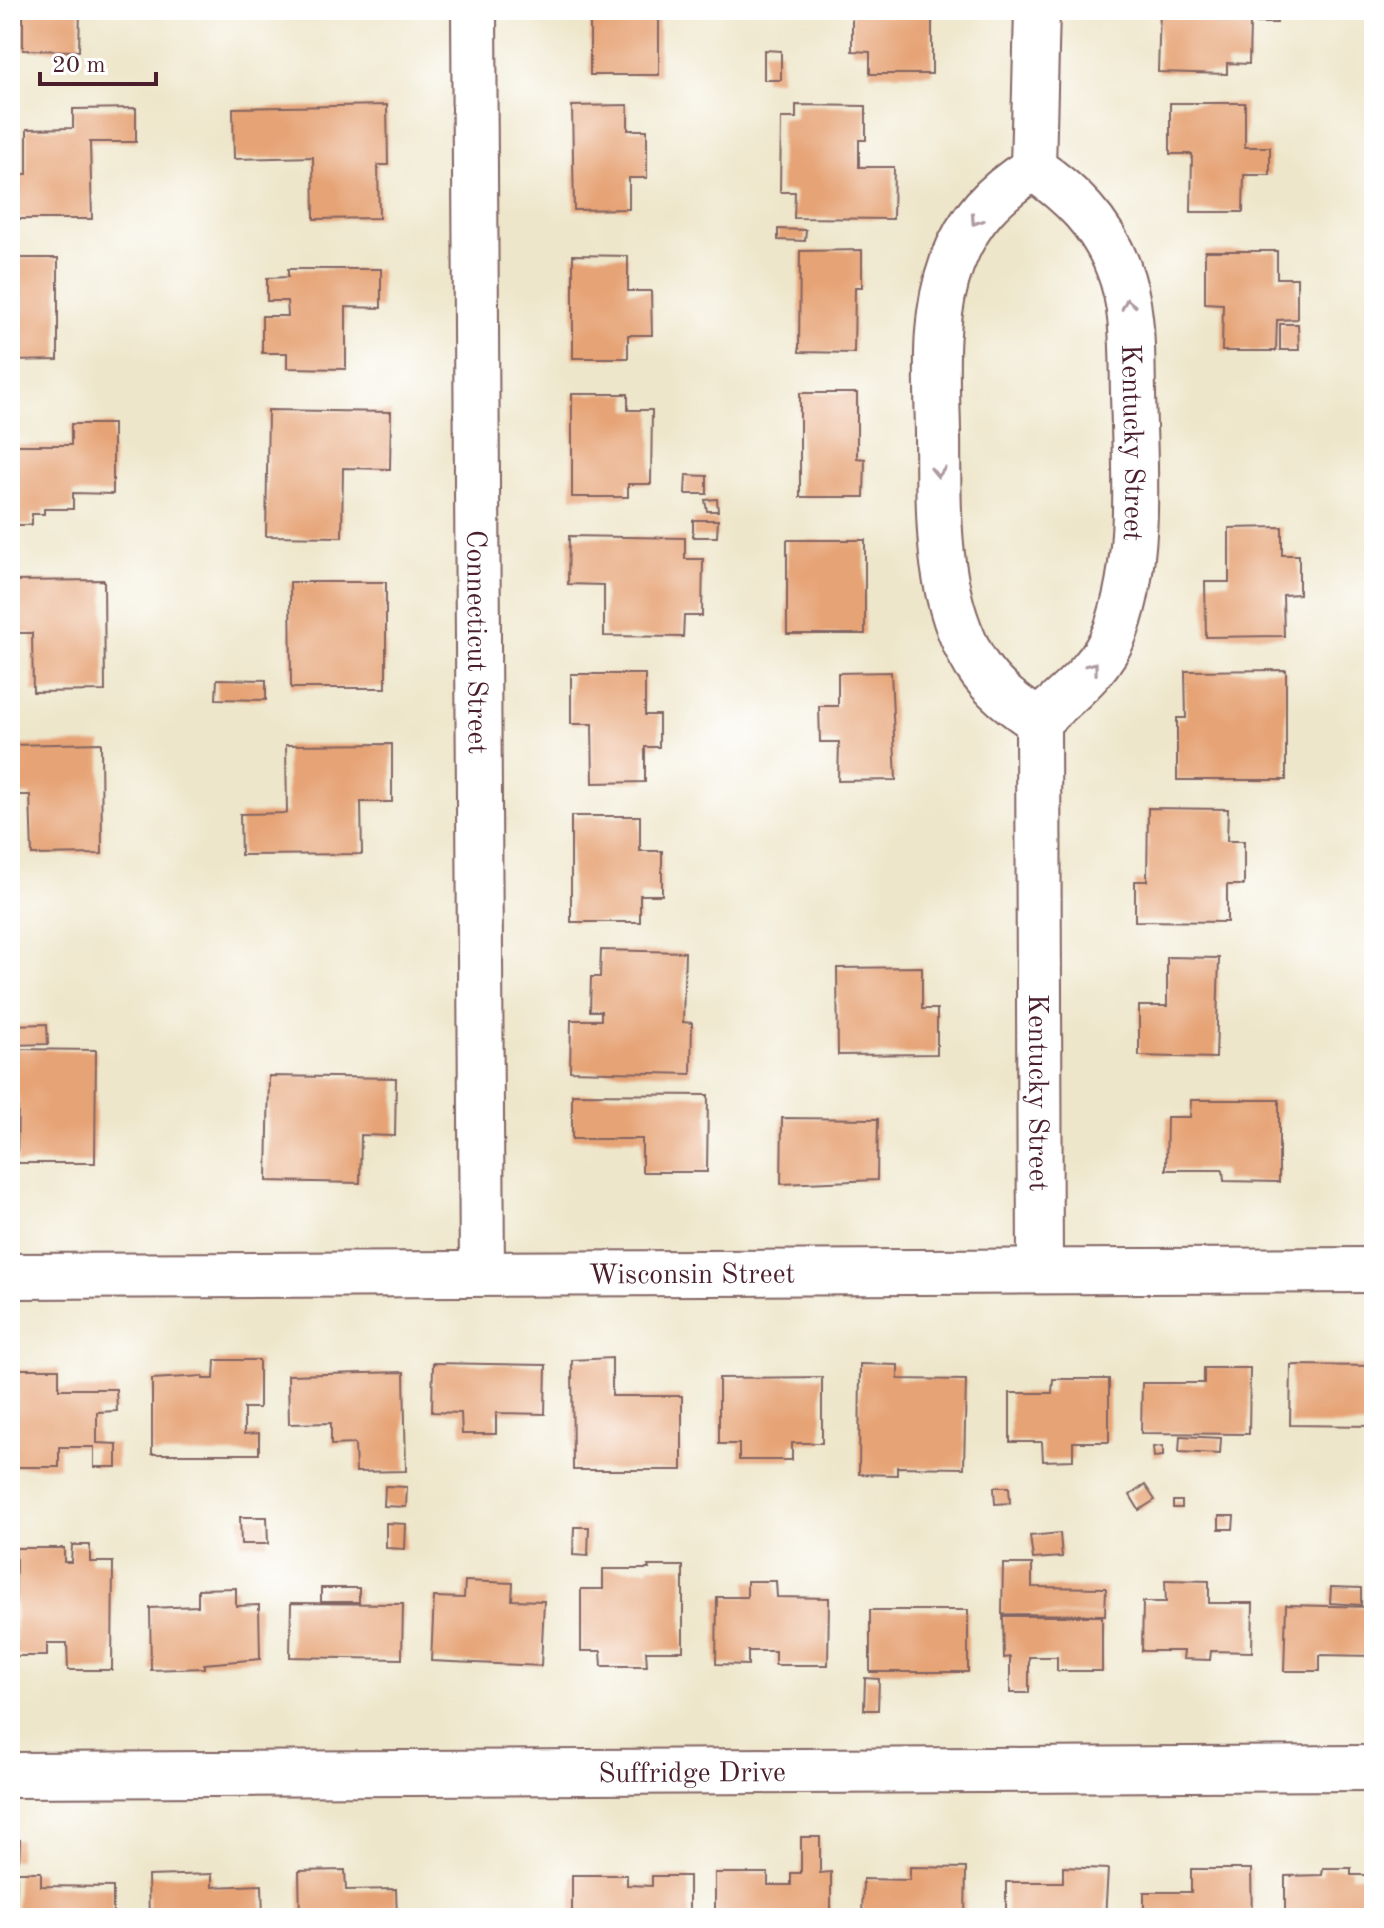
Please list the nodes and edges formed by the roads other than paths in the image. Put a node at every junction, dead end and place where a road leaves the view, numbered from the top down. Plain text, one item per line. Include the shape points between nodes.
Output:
1 (474, 10) edge
2 (1037, 10) edge
3 (1033, 168) junction
4 (1038, 721) junction
5 (1374, 1270) edge
6 (1040, 1271) junction
7 (482, 1273) junction
8 (10, 1276) edge
9 (1374, 1768) edge
10 (10, 1775) edge

1 - 7 street, Connecticut Street
2 - 3 street
4 -> 3 street, Kentucky Street via 1095,668 1115,632 1133,543 1134,453 1130,310 1118,266 1069,193
3 -> 4 street via 995,192 971,226 952,263 936,349 939,529 956,620 976,664 1003,698
4 - 6 street, Kentucky Street
5 - 6 street, Wisconsin Street
6 - 7 street, Wisconsin Street
7 - 8 street, Wisconsin Street
9 - 10 street, Suffridge Drive

